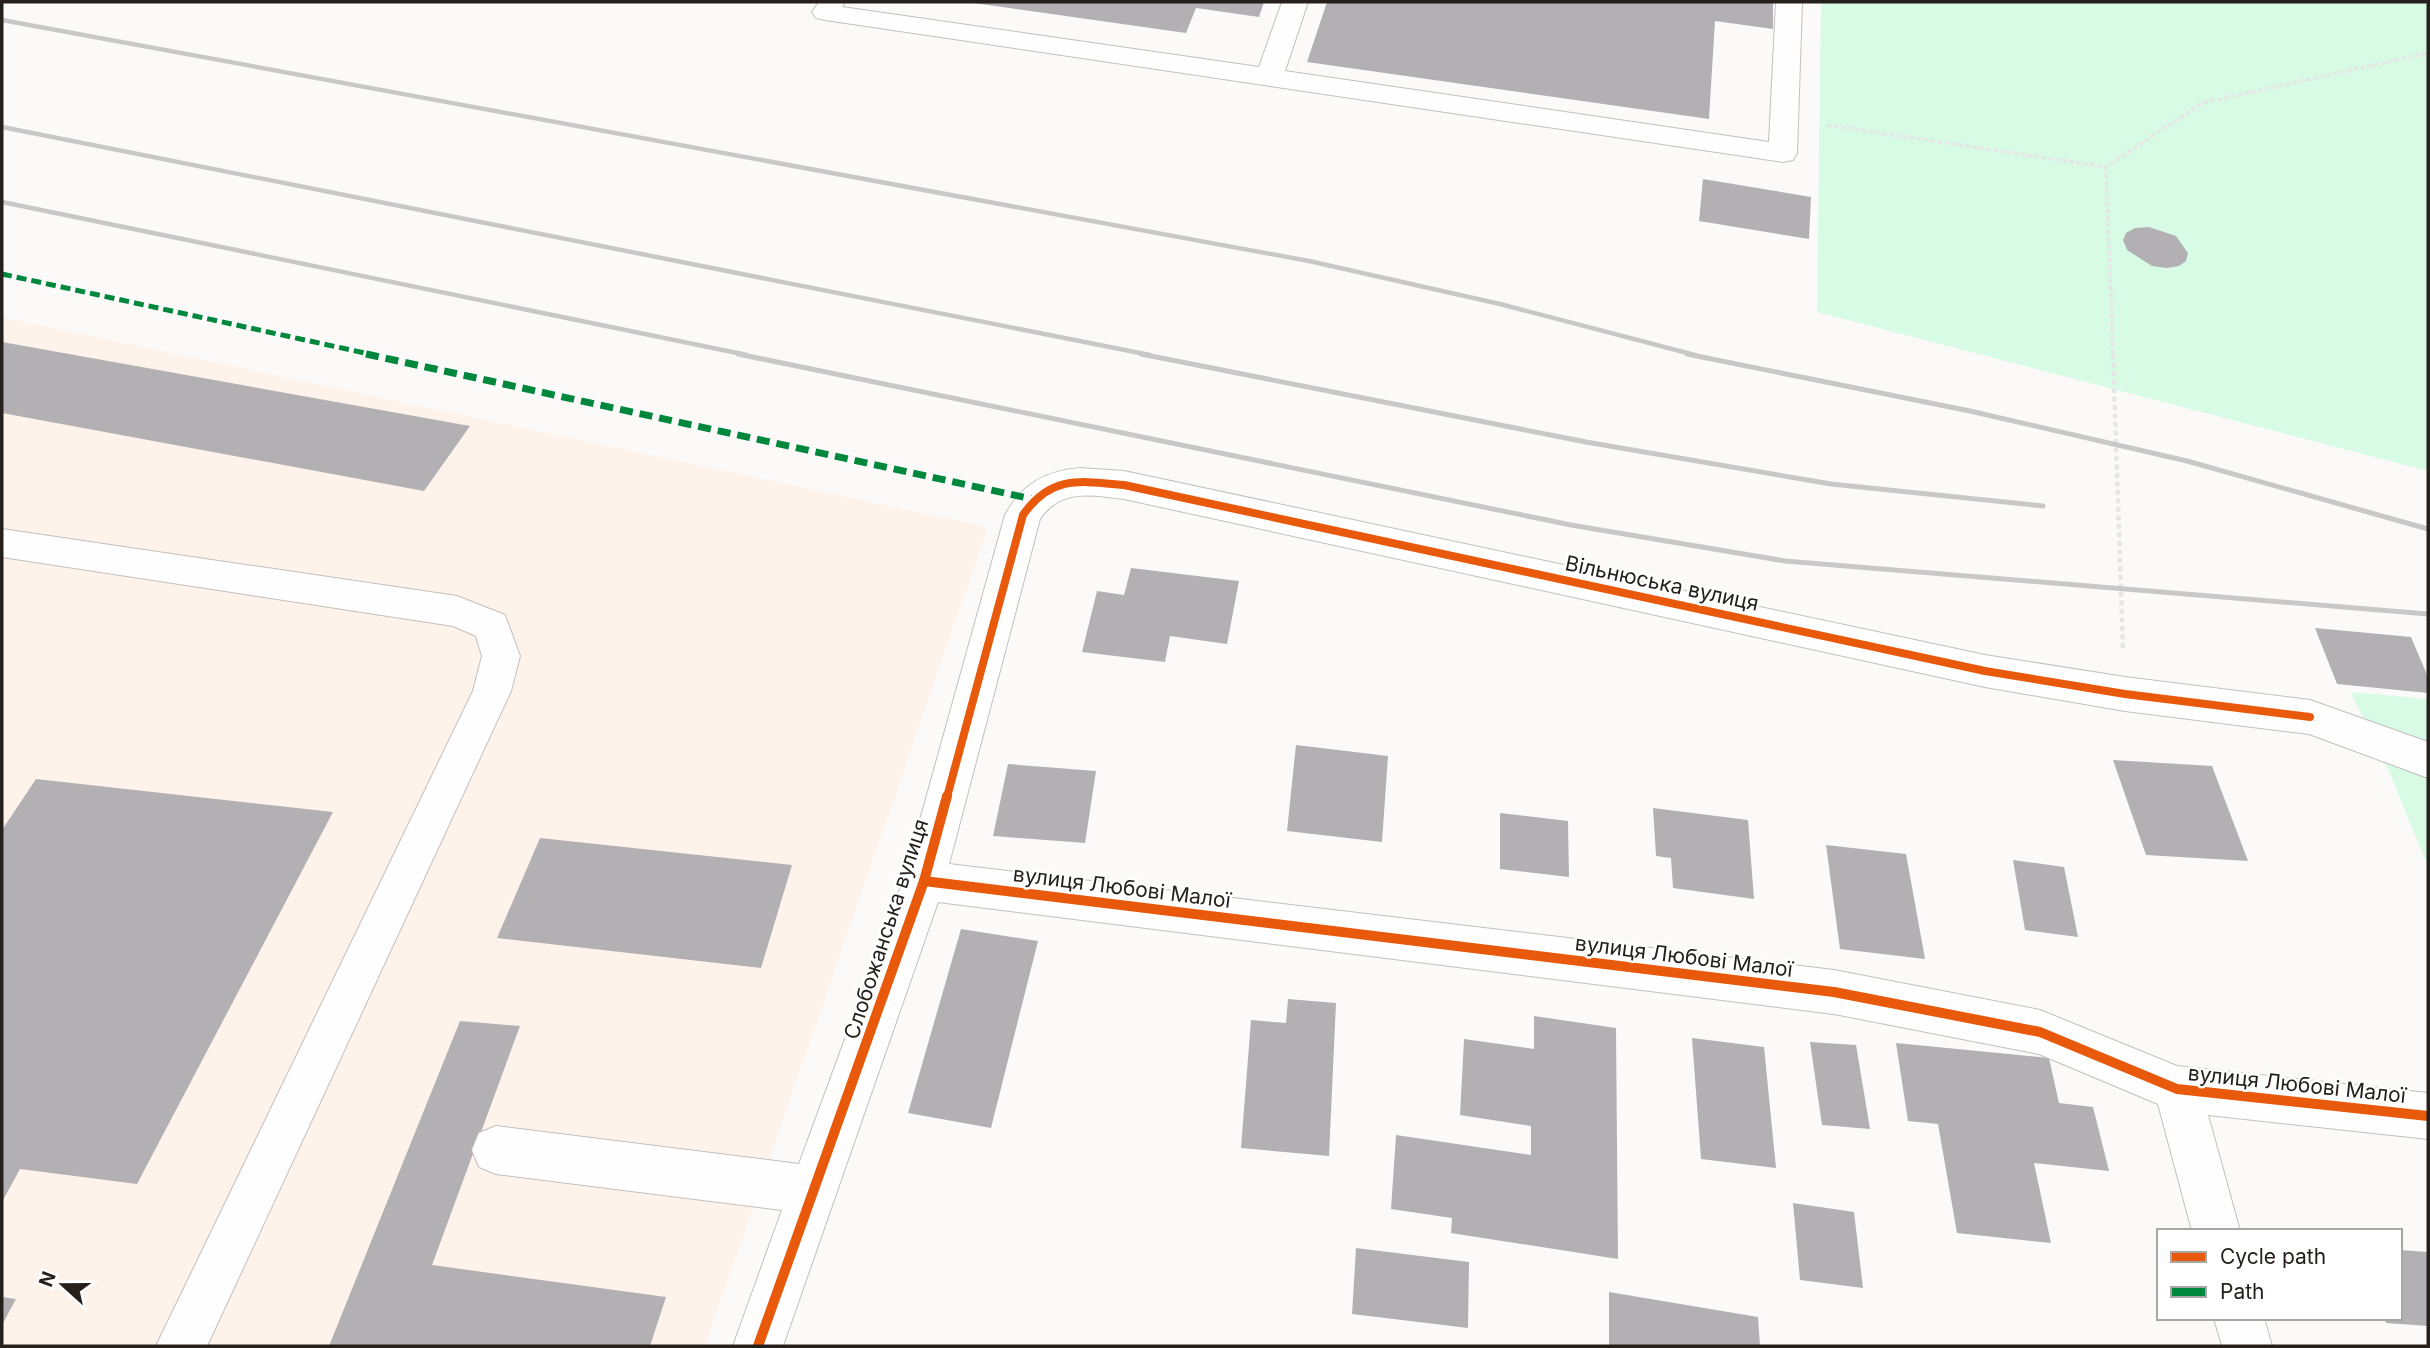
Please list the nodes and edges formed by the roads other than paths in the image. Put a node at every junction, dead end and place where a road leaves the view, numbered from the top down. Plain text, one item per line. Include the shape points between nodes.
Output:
1 (832, 2) edge
2 (1295, 2) edge
3 (1789, 2) edge
4 (1269, 77) junction
5 (1023, 515) joint
6 (2, 543) edge
7 (2419, 762) edge
8 (924, 881) junction
9 (2177, 1089) junction
10 (2428, 1116) edge
11 (496, 1150) dead end
12 (814, 1190) junction
13 (2215, 1229) edge
14 (2240, 1320) edge
15 (181, 1346) edge
16 (758, 1346) edge
17 (2247, 1346) edge

1 - 4 street via 825,12
2 - 4 street
3 - 4 street via 1783,153
5 - 7 street, Вільнюська вулиця via 1043,490 1074,480 1124,485 1985,671 2310,717
5 - 8 street, Слобожанська вулиця
6 - 15 street via 457,611 492,625 501,656 492,691
8 - 9 street, вулиця Любові Малої via 1834,992 2040,1032
8 - 12 street, Слобожанська вулиця
9 - 10 street, вулиця Любові Малої
9 - 13 street
11 - 12 street
12 - 16 street, Слобожанська вулиця
14 - 17 street

